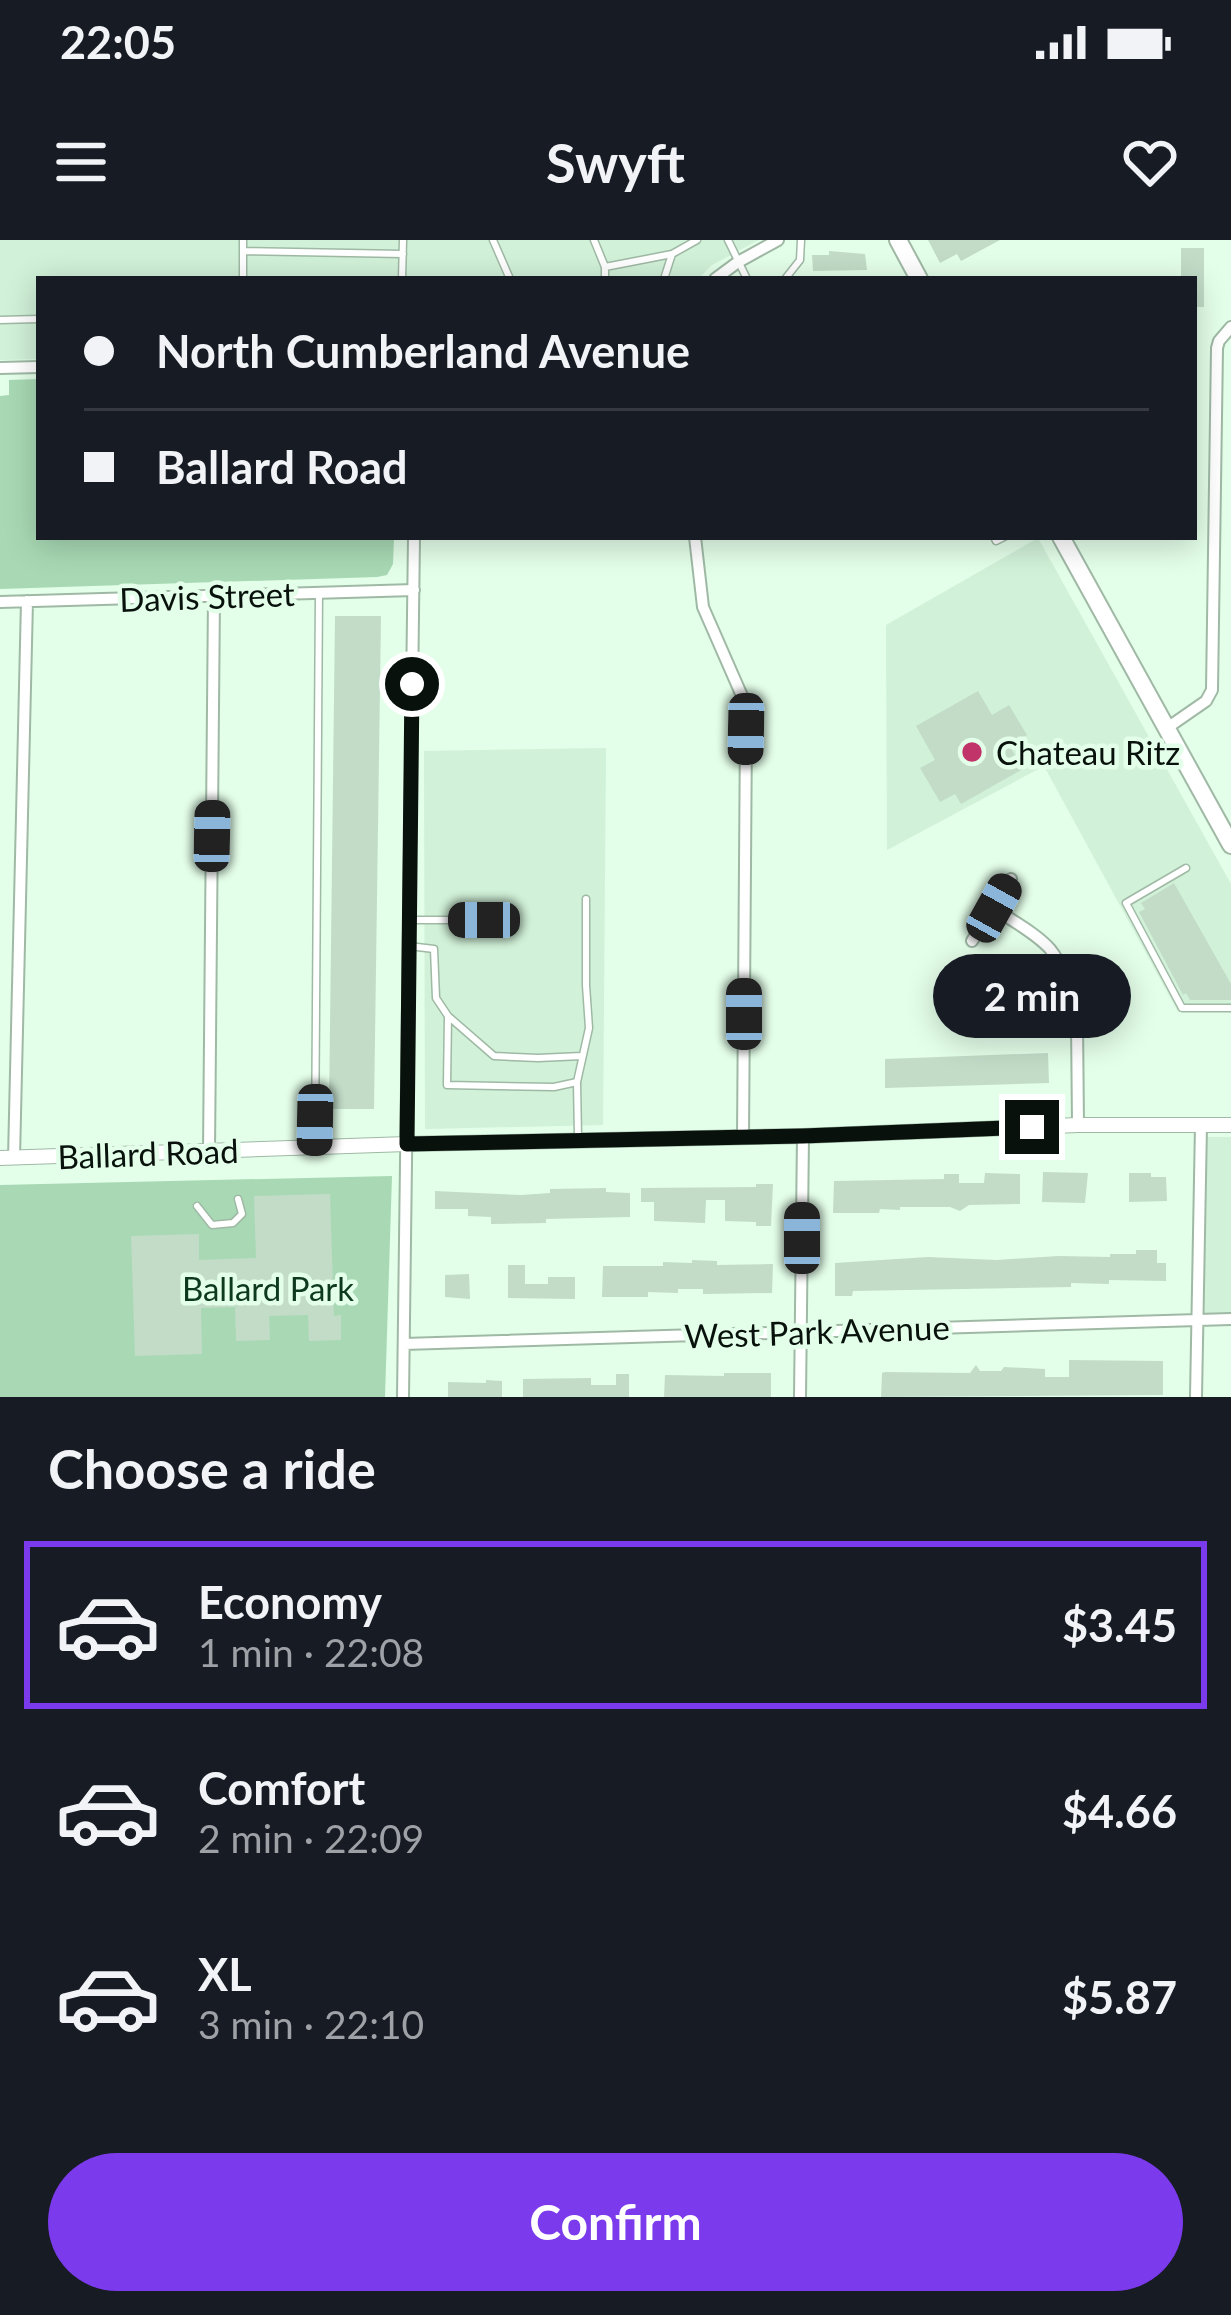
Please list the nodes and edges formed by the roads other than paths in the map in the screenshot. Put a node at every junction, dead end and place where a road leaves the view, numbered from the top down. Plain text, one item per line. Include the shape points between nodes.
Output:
1 (243, 240) edge
2 (403, 240) edge
3 (493, 240) edge
4 (594, 240) edge
5 (697, 240) edge
6 (728, 240) edge
7 (778, 240) edge
8 (801, 240) edge
9 (898, 240) edge
10 (243, 251) junction
11 (403, 254) junction
12 (672, 254) junction
13 (738, 262) junction
14 (604, 267) junction
15 (243, 276) edge
16 (402, 276) edge
17 (509, 276) edge
18 (605, 276) edge
19 (665, 276) edge
20 (719, 276) edge
21 (745, 276) edge
22 (787, 276) edge
23 (917, 276) edge
24 (0, 320) edge
25 (36, 320) edge
26 (1230, 330) edge
27 (36, 367) edge
28 (0, 368) edge
29 (414, 540) edge
30 (695, 540) edge
31 (1063, 540) edge
32 (414, 590) junction
33 (320, 593) junction
34 (214, 596) junction
35 (27, 601) junction
36 (0, 602) edge
37 (1231, 622) edge
38 (1215, 623) junction
39 (1167, 728) junction
40 (1231, 845) edge
41 (1186, 868) dead end
42 (1011, 879) dead end
43 (586, 899) dead end
44 (994, 908) junction
45 (410, 920) junction
46 (484, 920) dead end
47 (971, 941) dead end
48 (409, 946) junction
49 (1231, 1008) edge
50 (448, 1016) junction
51 (582, 1056) junction
52 (577, 1082) junction
53 (1201, 1125) junction
54 (1231, 1125) edge
55 (1078, 1126) junction
56 (803, 1136) junction
57 (743, 1137) junction
58 (578, 1141) junction
59 (407, 1144) junction
60 (315, 1148) junction
61 (209, 1151) junction
62 (7, 1158) edge
63 (238, 1199) dead end
64 (197, 1206) dead end
65 (1231, 1319) edge
66 (1199, 1320) junction
67 (801, 1332) junction
68 (404, 1344) junction
69 (403, 1397) edge
70 (800, 1397) edge
71 (1196, 1397) edge

1 - 10 lane
2 - 11 lane
3 - 17 lane
4 - 14 lane
5 - 12 lane
6 - 13 lane
7 - 13 street
8 - 22 lane via 800,260
9 - 23 main road
10 - 11 lane
10 - 15 lane
11 - 16 lane
12 - 14 lane
12 - 19 lane
13 - 20 street
13 - 21 lane
14 - 18 lane
24 - 25 lane
26 - 38 street via 1217,348
27 - 28 street
29 - 32 street
30 - 57 street via 703,607 742,696 746,729
31 - 39 main road
32 - 33 street, Davis Street
32 - 45 street
33 - 34 street, Davis Street
33 - 60 lane
34 - 35 street, Davis Street
34 - 61 street
35 - 36 street, Davis Street
35 - 62 street
37 - 38 street
38 - 39 street via 1212,690
39 - 40 main road
41 - 49 lane via 1126,903 1182,1008
42 - 44 street
43 - 51 lane via 589,1028
44 - 47 street
44 - 55 street via 1056,958 1077,1022
45 - 46 lane
45 - 48 street
48 - 50 lane via 435,950 436,998
48 - 59 street
50 - 51 lane via 494,1056
50 - 52 lane via 447,1085
51 - 52 lane
52 - 58 lane
53 - 54 street, Ballard Road
53 - 55 street, Ballard Road
53 - 66 street
55 - 56 street, Ballard Road
56 - 57 street, Ballard Road
56 - 67 street
57 - 58 street, Ballard Road
58 - 59 street, Ballard Road
59 - 60 street, Ballard Road
59 - 68 street
60 - 61 street, Ballard Road
61 - 62 street, Ballard Road
63 - 64 lane via 242,1214 232,1223 212,1225
65 - 66 street, West Park Avenue
66 - 67 street, West Park Avenue
66 - 71 street
67 - 68 street, West Park Avenue
67 - 70 street
68 - 69 street

